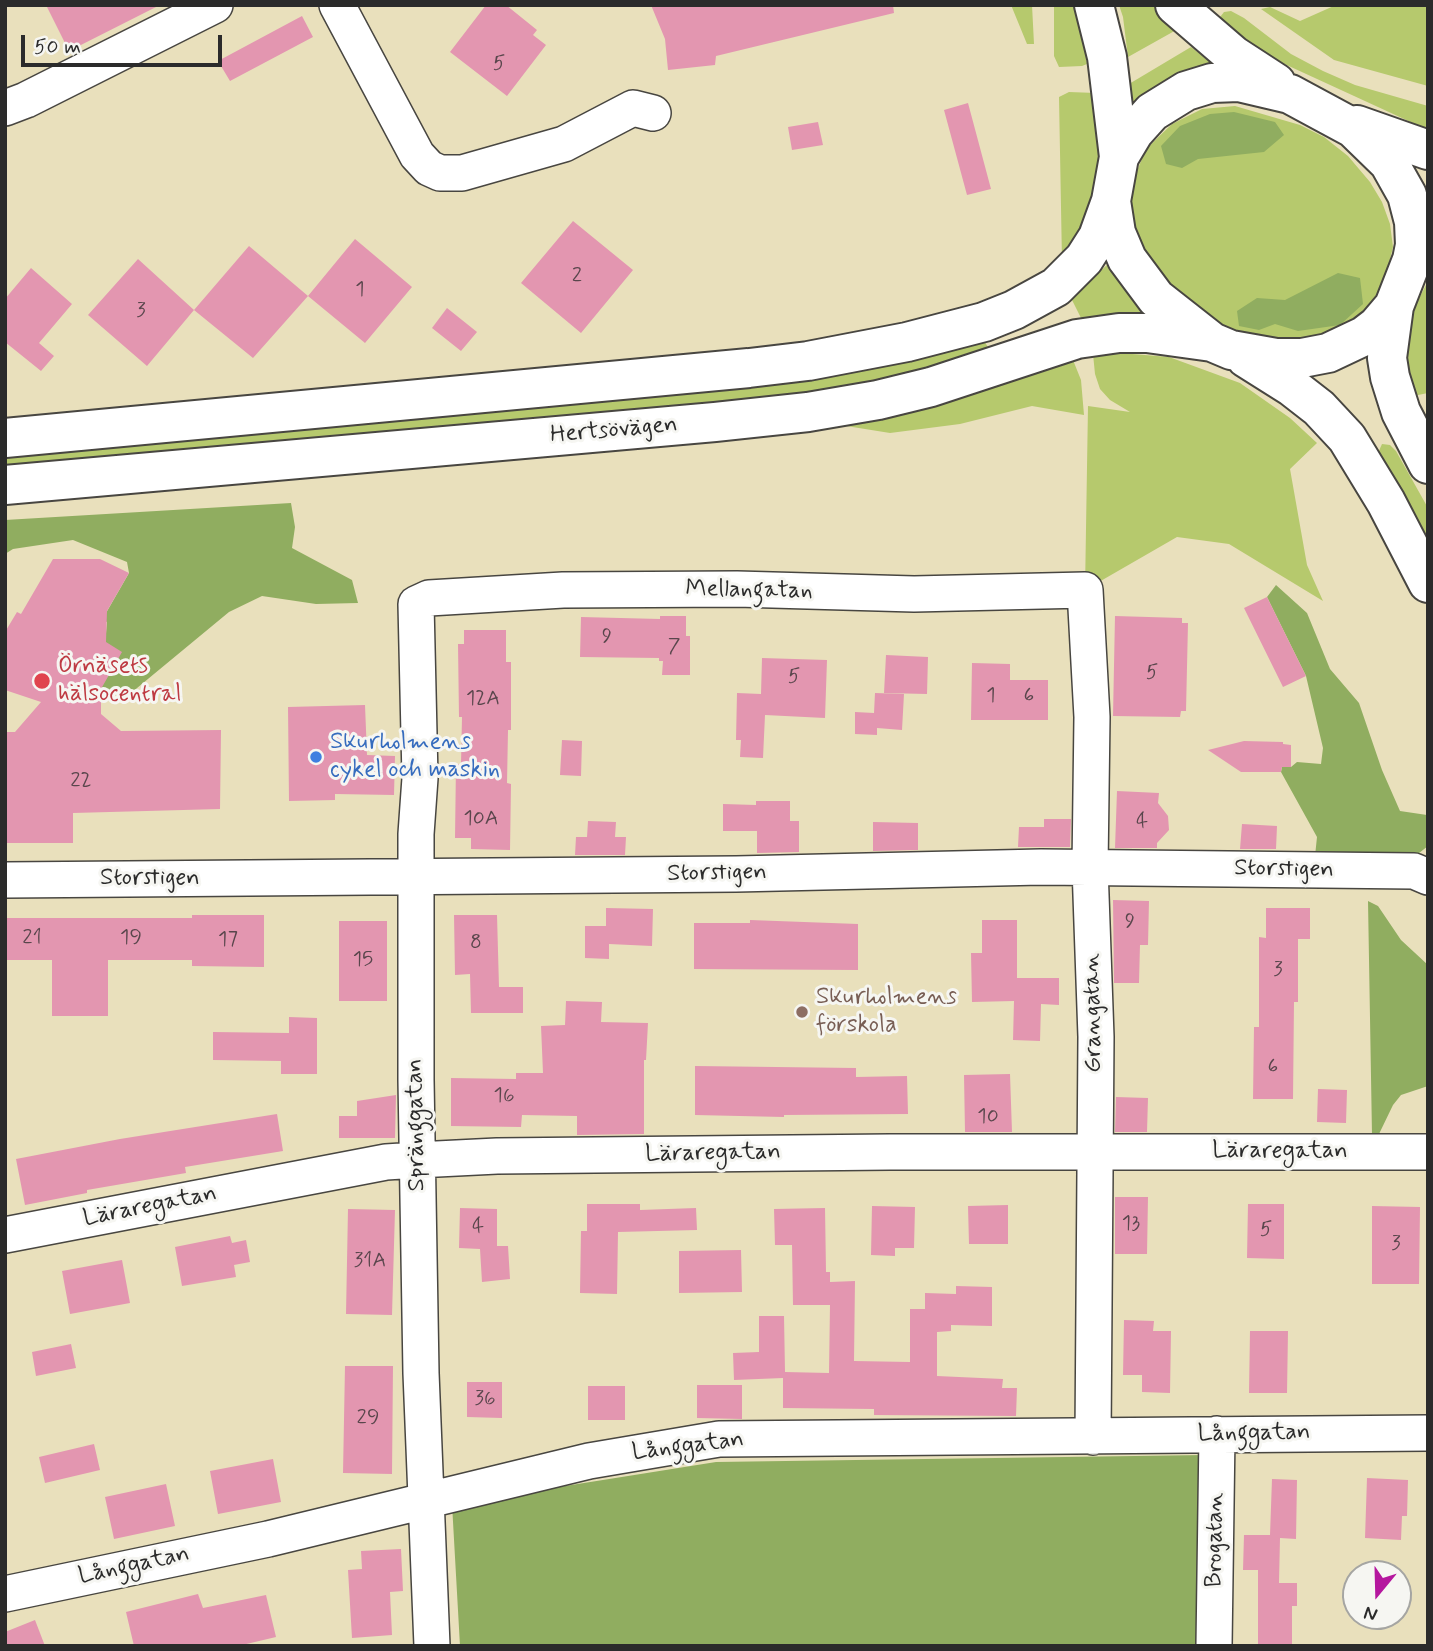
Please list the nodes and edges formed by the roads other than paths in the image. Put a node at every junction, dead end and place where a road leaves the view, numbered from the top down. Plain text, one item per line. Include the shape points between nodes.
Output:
1 (215, 5) edge
2 (337, 5) edge
3 (1094, 5) edge
4 (1175, 5) edge
5 (5, 108) edge
6 (1319, 108) junction
7 (653, 113) dead end
8 (1428, 150) edge
9 (1119, 157) junction
10 (1111, 201) junction
11 (1428, 253) edge
12 (1398, 297) junction
13 (1222, 346) junction
14 (5, 438) edge
15 (1428, 464) edge
16 (5, 485) edge
17 (1428, 583) edge
18 (1085, 590) joint
19 (416, 604) joint
20 (1090, 867) junction
21 (416, 877) junction
22 (1428, 877) edge
23 (5, 880) edge
24 (1428, 1152) edge
25 (1097, 1153) junction
26 (418, 1160) junction
27 (5, 1235) edge
28 (1428, 1433) edge
29 (1217, 1434) junction
30 (1093, 1437) junction
31 (426, 1502) junction
32 (5, 1594) edge
33 (432, 1646) edge
34 (1214, 1646) edge

1 - 5 street
2 - 7 street via 417,155 429,169 440,173 462,173 564,144 633,108
3 - 9 main road via 1107,57
4 - 6 main road via 1233,55
6 - 8 main road
6 - 9 main road via 1290,94 1239,82 1198,86 1152,112
6 - 12 main road via 1353,128 1389,163 1407,195 1415,245
9 - 10 main road
10 - 13 main road via 1116,233 1138,276 1168,309
10 - 14 main road, Hertsövägen via 1084,259 1056,286 1014,310 907,342 749,368
11 - 12 main road
12 - 13 main road, Hertsövägen via 1377,326 1328,353 1276,358
12 - 15 main road via 1387,358 1390,377 1401,412
13 - 16 main road, Hertsövägen via 1147,333 1119,333 1077,339 931,387 808,412
13 - 17 main road via 1292,387 1347,438
18 - 19 street, Mellangatan via 914,594 563,590 451,595
18 - 20 street, Grangatan via 1092,718
19 - 21 street, Spränggatan via 420,778
20 - 21 street, Storstigen
20 - 22 street, Storstigen via 1414,871
20 - 25 street, Grangatan
21 - 23 street, Storstigen
21 - 26 street, Spränggatan
24 - 25 street, Läraregatan
25 - 26 street, Läraregatan
25 - 30 street, Grangatan
26 - 27 street, Läraregatan via 386,1162
26 - 31 street, Spränggatan
28 - 29 street, Långgatan
29 - 30 street, Långgatan
29 - 34 street, Brogatan
30 - 31 street, Långgatan via 719,1438 589,1461
31 - 32 street, Långgatan
31 - 33 street, Spränggatan

